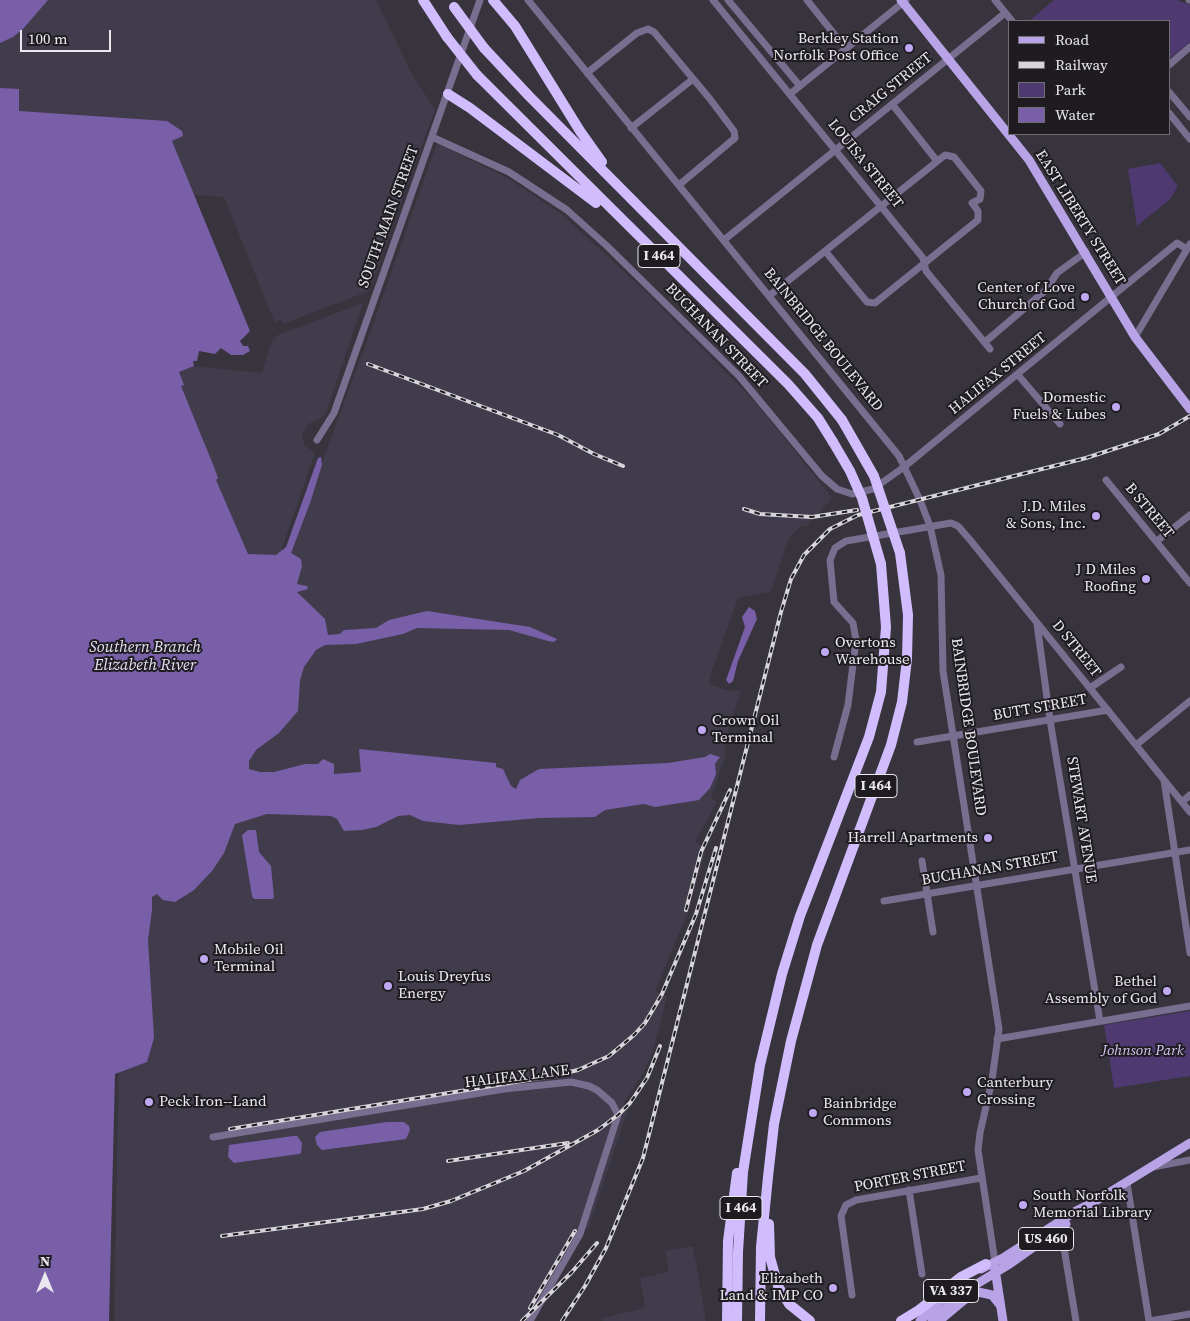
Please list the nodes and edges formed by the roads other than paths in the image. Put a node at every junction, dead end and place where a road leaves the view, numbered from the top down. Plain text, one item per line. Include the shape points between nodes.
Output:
1 (423, 0) edge
2 (480, 0) edge
3 (493, 0) edge
4 (528, 0) edge
5 (713, 0) edge
6 (728, 0) edge
7 (807, 0) edge
8 (994, 0) edge
9 (903, 1) edge
10 (452, 4) edge
11 (1005, 13) junction
12 (1011, 20) edge
13 (755, 33) junction
14 (746, 40) junction
15 (1190, 47) edge
16 (846, 49) junction
17 (948, 59) junction
18 (1170, 64) edge
19 (587, 73) junction
20 (693, 80) junction
21 (800, 86) junction
22 (1170, 93) edge
23 (448, 94) junction
24 (790, 94) junction
25 (892, 104) junction
26 (1170, 114) edge
27 (1190, 117) edge
28 (631, 128) junction
29 (1008, 134) edge
30 (1009, 135) edge
31 (432, 137) junction
32 (1190, 139) edge
33 (836, 150) junction
34 (937, 161) junction
35 (679, 185) junction
36 (634, 202) junction
37 (881, 206) junction
38 (724, 240) junction
39 (1189, 246) edge
40 (826, 252) junction
41 (1086, 252) junction
42 (661, 258) junction
43 (925, 264) junction
44 (770, 296) junction
45 (1113, 298) junction
46 (1135, 337) junction
47 (985, 342) junction
48 (990, 349) dead end
49 (1018, 375) junction
50 (1190, 409) edge
51 (1060, 424) dead end
52 (317, 440) dead end
53 (904, 467) junction
54 (1106, 480) dead end
55 (841, 490) joint
56 (1188, 519) edge
57 (930, 526) junction
58 (1157, 541) junction
59 (1190, 583) edge
60 (1037, 624) junction
61 (1121, 667) dead end
62 (1090, 688) junction
63 (1190, 701) edge
64 (1108, 710) junction
65 (1050, 720) junction
66 (952, 736) junction
67 (918, 742) dead end
68 (1136, 745) junction
69 (834, 757) dead end
70 (1164, 780) junction
71 (1190, 795) edge
72 (1182, 802) junction
73 (1190, 812) edge
74 (1190, 850) edge
75 (1173, 852) junction
76 (922, 861) dead end
77 (1074, 869) junction
78 (977, 886) junction
79 (927, 894) junction
80 (884, 901) dead end
81 (933, 932) dead end
82 (1190, 953) edge
83 (1190, 1006) edge
84 (1100, 1021) junction
85 (997, 1039) junction
86 (754, 1096) junction
87 (213, 1137) dead end
88 (1190, 1143) edge
89 (1190, 1160) edge
90 (1151, 1168) junction
91 (768, 1177) junction
92 (981, 1178) junction
93 (1127, 1183) junction
94 (909, 1190) junction
95 (1094, 1202) junction
96 (1064, 1226) junction
97 (1050, 1236) junction
98 (1063, 1242) junction
99 (991, 1263) junction
100 (996, 1273) junction
101 (922, 1274) dead end
102 (852, 1295) dead end
103 (1000, 1305) junction
104 (1190, 1314) edge
105 (530, 1321) edge
106 (726, 1321) edge
107 (737, 1321) edge
108 (760, 1321) edge
109 (810, 1321) edge
110 (901, 1321) edge
111 (920, 1321) edge
112 (932, 1321) edge
113 (939, 1321) edge
114 (1003, 1321) edge
115 (1076, 1321) edge
116 (1150, 1321) edge

1 - 42 highway, I 464, bridge via 477,76
2 - 23 street, SOUTH MAIN STREET
3 - 36 highway via 515,26 589,145
4 - 19 street, BAINBRIDGE BOULEVARD
5 - 14 street, LOUISA STREET
6 - 13 street
7 - 16 street
8 - 11 street
9 - 16 street
9 - 17 main road, EAST LIBERTY STREET
10 - 36 highway, I 464, bridge via 484,48
11 - 12 street
11 - 17 street, CRAIG STREET
13 - 14 street
13 - 21 street
14 - 24 street, LOUISA STREET
15 - 18 street
16 - 21 street
17 - 25 street, CRAIG STREET
17 - 29 main road, EAST LIBERTY STREET
19 - 20 street via 644,29 652,30
19 - 28 street, BAINBRIDGE BOULEVARD
20 - 28 street
20 - 35 street via 735,135 733,141
21 - 24 street
22 - 27 street
23 - 31 street, SOUTH MAIN STREET
23 - 42 highway via 579,189
24 - 33 street, LOUISA STREET
25 - 33 street, CRAIG STREET
25 - 34 street
26 - 32 street
28 - 35 street, BAINBRIDGE BOULEVARD
30 - 41 main road, EAST LIBERTY STREET via 1029,160
31 - 52 street, SOUTH MAIN STREET via 334,413
31 - 55 street, BUCHANAN STREET via 509,172 578,219 739,376 822,476
33 - 37 street, LOUISA STREET
33 - 38 street, CRAIG STREET
34 - 37 street
34 - 43 street via 945,155 954,157 981,191 980,199 972,203 978,211 978,220
35 - 38 street, BAINBRIDGE BOULEVARD
36 - 91 highway, I 464, bridge via 805,374 842,420 877,483 900,553 908,637 897,724 808,974 781,1086
37 - 40 street
37 - 43 street, LOUISA STREET
38 - 44 street, BAINBRIDGE BOULEVARD
39 - 45 street, HALIFAX STREET via 1177,243
39 - 46 street
40 - 43 street via 867,302 875,303
40 - 44 street
41 - 45 main road, EAST LIBERTY STREET
41 - 47 street via 1056,272 1046,290
42 - 86 highway, I 464, bridge via 818,418 862,498 881,564 886,604 886,641 879,700 869,738 791,942
43 - 47 street, LOUISA STREET via 926,271
44 - 53 street, BAINBRIDGE BOULEVARD
45 - 46 main road, EAST LIBERTY STREET
45 - 49 street, HALIFAX STREET
46 - 50 main road, EAST LIBERTY STREET
47 - 48 street, LOUISA STREET
49 - 51 street
49 - 53 street, HALIFAX STREET
53 - 55 street, HALIFAX STREET via 873,488 852,494
53 - 57 street, BAINBRIDGE BOULEVARD
54 - 58 street, B STREET
56 - 58 street
57 - 60 street, D STREET via 948,523 958,526
57 - 66 street, BAINBRIDGE BOULEVARD via 941,574 942,654
57 - 69 street via 846,541 835,548 830,560 834,602 853,623 856,640 848,705
58 - 59 street, B STREET
60 - 62 street, D STREET
60 - 65 street, STEWART AVENUE
61 - 62 street
62 - 64 street, D STREET
63 - 68 street
64 - 65 street, BUTT STREET
64 - 68 street, D STREET
65 - 66 street, BUTT STREET
65 - 77 street, STEWART AVENUE
66 - 67 street, BUTT STREET
66 - 78 street, BAINBRIDGE BOULEVARD
68 - 70 street, D STREET
70 - 72 street, D STREET
70 - 75 street
71 - 72 street
72 - 73 street, D STREET
74 - 75 street, BUCHANAN STREET
75 - 77 street, BUCHANAN STREET
75 - 82 street
76 - 79 street
77 - 78 street, BUCHANAN STREET
77 - 84 street, STEWART AVENUE
78 - 79 street, BUCHANAN STREET
78 - 85 street, BAINBRIDGE BOULEVARD via 995,1000
79 - 80 street, BUCHANAN STREET
79 - 81 street
83 - 84 street
84 - 85 street
85 - 92 street, BAINBRIDGE BOULEVARD via 980,1133
86 - 106 highway via 742,1142 731,1211
86 - 107 highway, I 464 via 741,1198
87 - 105 street, HALIFAX LANE via 504,1089 571,1082 597,1090 618,1115 580,1234
88 - 90 main road, US 460
89 - 90 street
90 - 93 main road, US 460
91 - 108 highway, I 464 via 761,1247
91 - 109 highway via 768,1233 774,1275 789,1304
92 - 94 street, PORTER STREET
92 - 99 street, BAINBRIDGE BOULEVARD
93 - 95 main road, US 460
93 - 116 street
94 - 101 street
94 - 102 street, PORTER STREET via 856,1200 844,1208 841,1216
95 - 96 main road, US 460
95 - 99 main road, US 460
96 - 97 main road, US 460
96 - 98 street
97 - 98 street via 1056,1236
97 - 100 main road, US 460
98 - 115 street
99 - 100 main road, BAINBRIDGE BOULEVARD
99 - 110 highway via 961,1277
99 - 111 main road, VA 337 via 948,1293
100 - 103 main road, BAINBRIDGE BOULEVARD
100 - 112 main road, VA 337 via 962,1293
103 - 113 main road via 992,1295 978,1292
103 - 114 main road, BAINBRIDGE BOULEVARD
104 - 116 street

